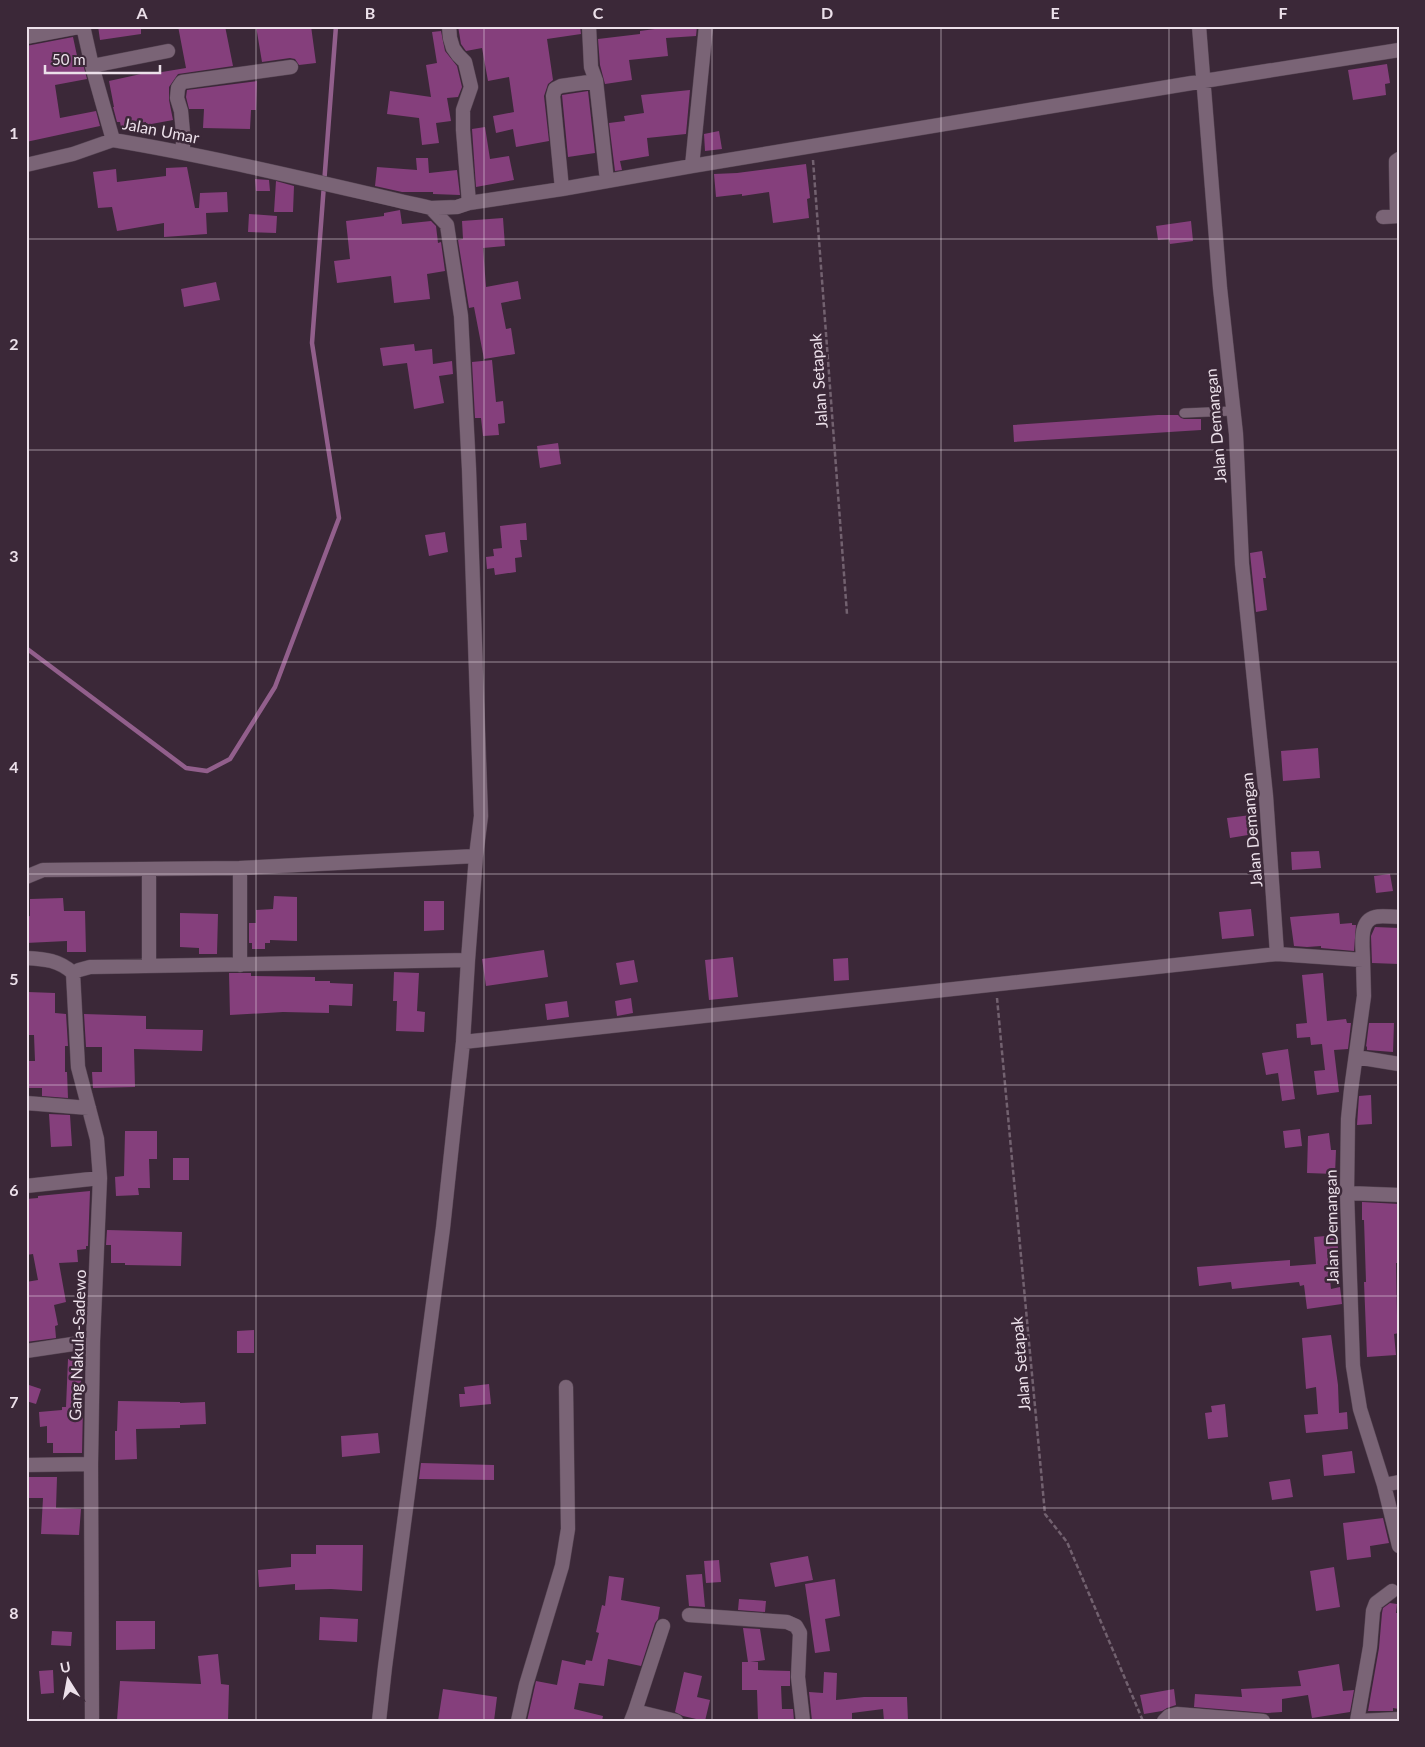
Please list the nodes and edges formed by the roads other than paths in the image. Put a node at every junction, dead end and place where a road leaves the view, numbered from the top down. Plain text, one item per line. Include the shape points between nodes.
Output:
1 (84, 26) edge
2 (449, 26) edge
3 (589, 26) edge
4 (706, 26) edge
5 (1199, 26) edge
6 (26, 37) edge
7 (1399, 50) edge
8 (168, 51) dead end
9 (92, 66) junction
10 (291, 67) dead end
11 (596, 81) junction
12 (1204, 81) junction
13 (113, 140) junction
14 (183, 152) junction
15 (1399, 159) edge
16 (26, 165) edge
17 (692, 166) junction
18 (607, 181) junction
19 (562, 189) junction
20 (463, 205) junction
21 (431, 208) junction
22 (1393, 217) edge
23 (447, 225) junction
24 (1233, 412) junction
25 (1184, 414) dead end
26 (476, 856) junction
27 (240, 868) junction
28 (149, 870) junction
29 (26, 877) edge
30 (1399, 916) edge
31 (1277, 954) junction
32 (26, 958) edge
33 (468, 960) junction
34 (1363, 960) junction
35 (149, 966) junction
36 (240, 966) junction
37 (73, 973) junction
38 (463, 1042) junction
39 (1356, 1057) junction
40 (1399, 1064) edge
41 (26, 1103) edge
42 (89, 1108) junction
43 (100, 1178) junction
44 (26, 1186) edge
45 (1347, 1193) junction
46 (1399, 1195) edge
47 (93, 1341) junction
48 (26, 1351) edge
49 (566, 1387) dead end
50 (91, 1464) junction
51 (26, 1466) edge
52 (1399, 1482) edge
53 (1384, 1485) junction
54 (1399, 1546) edge
55 (1397, 1590) edge
56 (689, 1615) dead end
57 (663, 1626) dead end
58 (633, 1716) edge
59 (1399, 1719) edge
60 (92, 1721) edge
61 (379, 1721) edge
62 (518, 1721) edge
63 (676, 1721) edge
64 (804, 1721) edge
65 (1164, 1721) edge
66 (1263, 1721) edge
67 (1358, 1721) edge

1 - 6 street
1 - 9 street, Jalan Umar
2 - 20 street via 453,48 465,62 471,87 463,120
3 - 11 street via 591,67
4 - 17 street
5 - 12 street, Jalan Demangan
7 - 12 street, Jalan Umar
8 - 9 street
9 - 13 street, Jalan Umar
10 - 14 street via 182,82 177,98
11 - 18 street
11 - 19 street via 555,89
12 - 17 street, Jalan Umar
12 - 24 street, Jalan Demangan
13 - 14 street, Jalan Umar
13 - 16 street
14 - 21 street, Jalan Umar
15 - 22 street via 1396,161
17 - 18 street, Jalan Umar
18 - 19 street, Jalan Umar
19 - 20 street, Jalan Umar
20 - 21 street, Jalan Umar
20 - 23 street
21 - 23 street
23 - 26 street via 461,316 469,469 481,816
24 - 25 lane
24 - 31 street, Jalan Demangan via 1240,540 1266,796
26 - 27 street
26 - 33 street
27 - 28 street
27 - 36 street
28 - 29 street via 43,870
28 - 35 street
30 - 34 street, Jalan Demangan via 1375,917 1366,922
31 - 34 street
31 - 38 street
32 - 37 street via 57,962
33 - 36 street
33 - 38 street
34 - 39 street, Jalan Demangan via 1364,996
35 - 36 street
35 - 37 street via 90,967
37 - 42 street, Gang Nakula-Sadewo via 77,1062
38 - 61 street via 443,1228
39 - 40 street
39 - 45 street, Jalan Demangan via 1349,1105
41 - 42 street
42 - 43 street, Gang Nakula-Sadewo via 97,1139
43 - 44 street
43 - 47 street, Gang Nakula-Sadewo
45 - 46 street
45 - 53 street, Jalan Demangan via 1355,1375 1360,1409
47 - 48 street
47 - 50 street, Gang Nakula-Sadewo
49 - 62 street via 568,1529 562,1566
50 - 51 street
50 - 60 street, Gang Nakula-Sadewo
52 - 53 street
53 - 54 street, Jalan Demangan
55 - 67 street via 1376,1603 1373,1611
56 - 64 street via 787,1622 796,1626 800,1633 798,1676
57 - 58 street
58 - 63 street
59 - 67 street
65 - 66 street via 1177,1714

